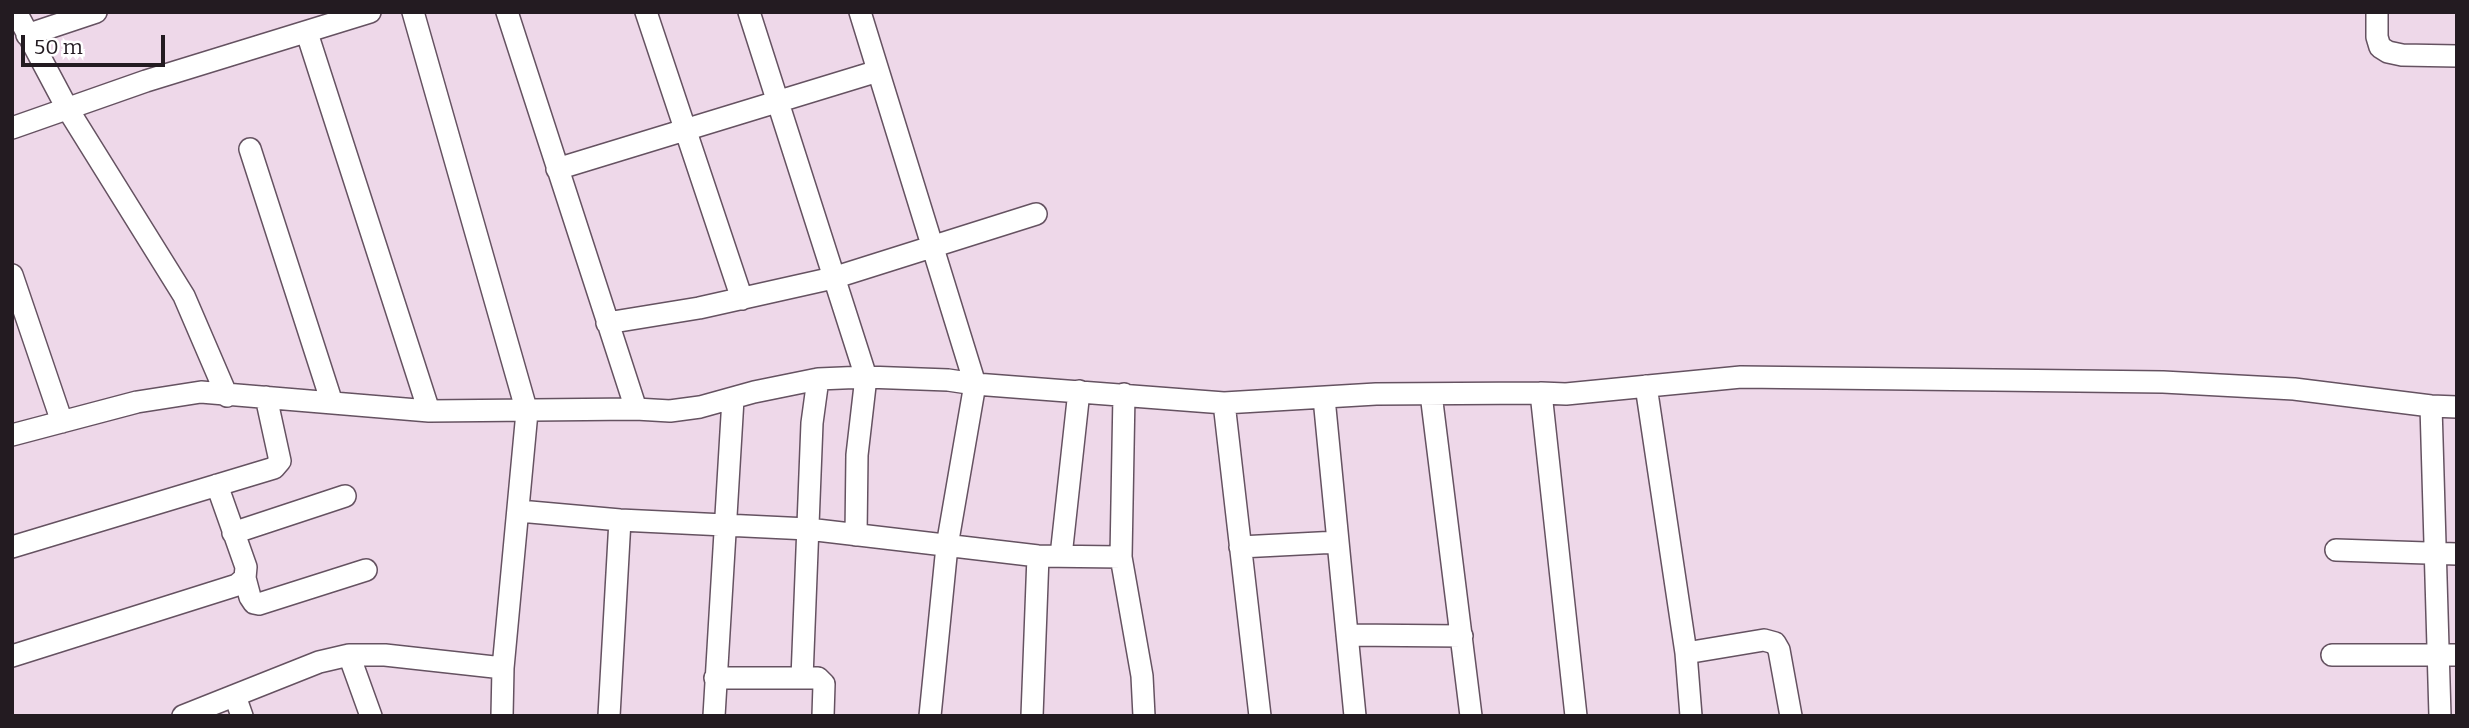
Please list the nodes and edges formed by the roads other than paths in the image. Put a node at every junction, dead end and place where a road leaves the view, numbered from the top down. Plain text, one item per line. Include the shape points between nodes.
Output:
1 (16, 12) edge
2 (96, 12) edge
3 (370, 12) edge
4 (413, 12) edge
5 (507, 12) edge
6 (646, 12) edge
7 (750, 12) edge
8 (860, 12) edge
9 (2377, 12) edge
10 (307, 33) junction
11 (27, 35) junction
12 (2457, 56) edge
13 (878, 71) junction
14 (777, 102) junction
15 (67, 108) junction
16 (12, 128) edge
17 (684, 131) junction
18 (250, 149) dead end
19 (558, 169) junction
20 (1036, 214) dead end
21 (933, 246) junction
22 (12, 275) edge
23 (833, 278) junction
24 (742, 299) junction
25 (607, 323) junction
26 (866, 377) junction
27 (818, 379) junction
28 (975, 384) junction
29 (1646, 386) junction
30 (1079, 391) junction
31 (1541, 393) junction
32 (1124, 394) junction
33 (1431, 394) junction
34 (227, 396) junction
35 (266, 397) junction
36 (1324, 398) junction
37 (733, 399) junction
38 (332, 402) junction
39 (1224, 403) junction
40 (2431, 406) junction
41 (2457, 407) edge
42 (636, 409) junction
43 (429, 411) junction
44 (527, 412) junction
45 (62, 422) junction
46 (12, 435) edge
47 (218, 485) junction
48 (345, 496) dead end
49 (519, 511) junction
50 (620, 520) junction
51 (725, 524) junction
52 (808, 529) junction
53 (233, 533) junction
54 (856, 535) junction
55 (1338, 542) junction
56 (947, 546) junction
57 (12, 547) edge
58 (1240, 547) junction
59 (2336, 550) dead end
60 (2447, 555) edge
61 (1038, 556) junction
62 (1061, 556) junction
63 (1121, 557) junction
64 (366, 570) dead end
65 (245, 578) junction
66 (1347, 635) junction
67 (1462, 636) junction
68 (1686, 653) junction
69 (349, 655) junction
70 (2332, 655) dead end
71 (2447, 655) edge
72 (12, 656) edge
73 (503, 668) junction
74 (715, 678) junction
75 (802, 678) junction
76 (239, 706) edge
77 (183, 716) edge
78 (371, 716) edge
79 (502, 716) edge
80 (609, 716) edge
81 (714, 716) edge
82 (823, 716) edge
83 (930, 716) edge
84 (1032, 716) edge
85 (1144, 716) edge
86 (1260, 716) edge
87 (1355, 716) edge
88 (1471, 716) edge
89 (1576, 716) edge
90 (1691, 716) edge
91 (1791, 716) edge
92 (2440, 716) edge

1 - 11 street
2 - 11 street
3 - 10 street
4 - 44 street
5 - 19 street
6 - 17 street
7 - 14 street
8 - 13 street
9 - 12 street via 2377,37 2388,52
10 - 15 street
10 - 43 street
11 - 15 street
13 - 14 street
13 - 21 street
14 - 17 street
14 - 23 street
15 - 16 street
15 - 34 street via 184,296
17 - 19 street
17 - 24 street
18 - 38 street
19 - 25 street
20 - 21 street
21 - 23 street
21 - 28 street
22 - 45 street
23 - 24 street
23 - 26 street
24 - 25 street
25 - 42 street
26 - 27 street
26 - 28 street
26 - 54 street via 857,455
27 - 37 street
27 - 52 street
28 - 30 street
28 - 56 street
29 - 31 street
29 - 40 street via 1741,377 2163,382 2294,389
29 - 68 street
30 - 32 street
30 - 62 street
31 - 33 street
31 - 89 street
32 - 39 street
32 - 63 street
33 - 36 street
33 - 67 street
34 - 35 street
34 - 45 street via 201,392 173,395
35 - 38 street
35 - 47 street via 280,461 274,468
36 - 39 street
36 - 55 street
37 - 42 street via 670,411
37 - 51 street
38 - 43 street
39 - 58 street
40 - 41 street
40 - 60 street
42 - 44 street
43 - 44 street
44 - 49 street
45 - 46 street
47 - 53 street
47 - 57 street
48 - 53 street
49 - 50 street
49 - 73 street
50 - 51 street
50 - 80 street
51 - 52 street
51 - 74 street
52 - 54 street
52 - 75 street
53 - 65 street via 246,568
54 - 56 street
55 - 58 street
55 - 66 street
56 - 61 street
56 - 83 street
58 - 86 street
59 - 60 street
60 - 71 street
61 - 62 street
61 - 84 street
62 - 63 street
63 - 85 street via 1142,677
64 - 65 street via 259,604 250,597
65 - 72 street via 237,585
66 - 67 street
66 - 87 street
67 - 88 street
68 - 90 street
68 - 91 street via 1764,640 1775,643
69 - 73 street
69 - 76 street via 319,662
69 - 78 street
70 - 71 street
71 - 92 street
73 - 79 street
74 - 75 street
74 - 81 street
75 - 82 street via 818,678 824,684
76 - 77 street

